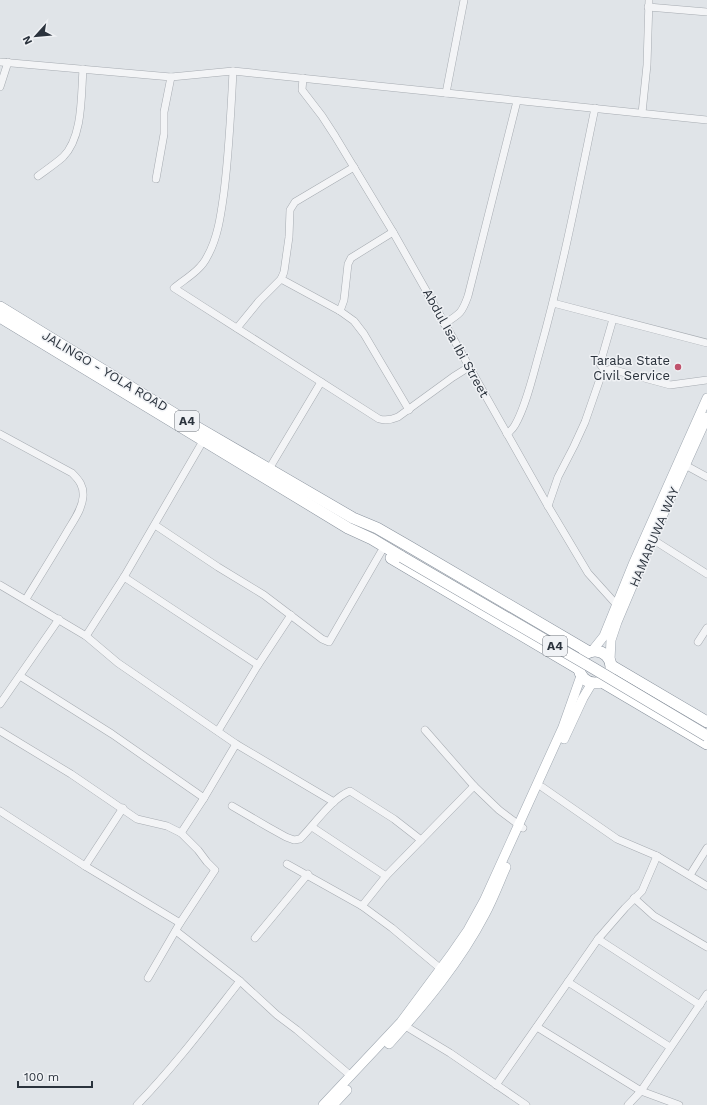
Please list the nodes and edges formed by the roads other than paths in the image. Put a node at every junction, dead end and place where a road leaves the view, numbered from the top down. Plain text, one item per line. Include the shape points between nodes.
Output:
1 (464, 0) edge
2 (649, 3) edge
3 (707, 12) edge
4 (4, 62) edge
5 (83, 69) junction
6 (233, 71) junction
7 (171, 77) junction
8 (303, 78) junction
9 (0, 87) edge
10 (446, 93) junction
11 (517, 101) junction
12 (595, 108) junction
13 (642, 113) junction
14 (707, 120) edge
15 (354, 168) junction
16 (38, 176) dead end
17 (156, 179) dead end
18 (393, 232) junction
19 (281, 279) junction
20 (553, 303) junction
21 (0, 307) edge
22 (340, 311) junction
23 (0, 317) edge
24 (613, 319) junction
25 (444, 324) junction
26 (236, 328) junction
27 (707, 343) edge
28 (469, 367) junction
29 (605, 371) junction
30 (707, 380) edge
31 (321, 382) junction
32 (707, 398) edge
33 (409, 410) junction
34 (707, 417) edge
35 (0, 434) edge
36 (507, 434) junction
37 (203, 441) junction
38 (685, 465) junction
39 (269, 469) junction
40 (707, 477) edge
41 (548, 506) junction
42 (350, 523) junction
43 (155, 525) junction
44 (652, 539) junction
45 (381, 552) junction
46 (404, 554) junction
47 (707, 574) edge
48 (124, 577) junction
49 (0, 585) edge
50 (26, 599) junction
51 (616, 604) junction
52 (291, 615) junction
53 (59, 619) junction
54 (707, 628) edge
55 (86, 636) junction
56 (698, 642) dead end
57 (590, 652) junction
58 (611, 663) junction
59 (258, 665) junction
60 (580, 673) junction
61 (20, 676) junction
62 (597, 683) junction
63 (0, 704) edge
64 (707, 722) edge
65 (707, 729) edge
66 (425, 730) dead end
67 (0, 731) edge
68 (218, 731) junction
69 (707, 736) edge
70 (236, 744) junction
71 (707, 744) edge
72 (474, 786) junction
73 (542, 787) junction
74 (204, 798) junction
75 (334, 802) junction
76 (232, 806) dead end
77 (123, 808) junction
78 (0, 811) edge
79 (520, 826) junction
80 (312, 827) junction
81 (181, 833) junction
82 (421, 840) junction
83 (707, 848) edge
84 (657, 856) junction
85 (287, 864) dead end
86 (85, 866) junction
87 (308, 874) junction
88 (690, 875) junction
89 (386, 876) junction
90 (707, 886) edge
91 (634, 898) junction
92 (362, 906) junction
93 (180, 923) junction
94 (176, 931) junction
95 (256, 938) dead end
96 (598, 939) junction
97 (707, 947) edge
98 (441, 968) junction
99 (148, 978) dead end
100 (240, 981) junction
101 (568, 982) junction
102 (707, 994) edge
103 (700, 1005) junction
104 (403, 1024) junction
105 (537, 1028) junction
106 (670, 1047) junction
107 (352, 1076) junction
108 (496, 1085) junction
109 (641, 1091) junction
110 (137, 1105) edge
111 (323, 1105) edge
112 (333, 1105) edge
113 (526, 1105) edge
114 (628, 1105) edge
115 (679, 1105) edge

1 - 10 street
2 - 3 street
2 - 13 street
4 - 5 street
4 - 9 street
5 - 7 street
5 - 16 street via 78,126 74,141 63,157
6 - 7 street
6 - 8 street
6 - 26 street via 229,154 221,216 214,243 207,258 174,288
7 - 17 street
8 - 10 street
8 - 15 street, Abdul Isa Ibi Street via 302,90 322,116
10 - 11 street
11 - 12 street
11 - 25 street via 468,296 463,310
12 - 13 street
12 - 20 street
13 - 14 street
15 - 18 street, Abdul Isa Ibi Street
15 - 19 street via 295,202 290,210 289,237
18 - 22 street via 351,258
18 - 25 street, Abdul Isa Ibi Street
19 - 22 street
19 - 26 street
20 - 24 street
20 - 36 street via 527,395 515,427
21 - 39 highway, JALINGO - YOLA ROAD / A4
22 - 33 street via 354,321 364,334
23 - 37 highway, A4
24 - 27 street
24 - 29 street via 600,364
25 - 28 street, Abdul Isa Ibi Street
26 - 31 street
28 - 33 street
28 - 36 street, Abdul Isa Ibi Street
29 - 30 street via 611,369 670,385
29 - 41 street via 602,373 585,422 558,477
31 - 33 street via 379,419 392,420
31 - 39 street
32 - 51 main road
34 - 38 main road, HAMARUWA WAY
35 - 50 street via 72,473 80,481 83,490 84,498 80,509
36 - 41 street, Abdul Isa Ibi Street
37 - 42 highway, A4
37 - 43 street
38 - 40 street
38 - 44 main road, HAMARUWA WAY
39 - 42 highway, JALINGO - YOLA ROAD / A4
41 - 51 street, Abdul Isa Ibi Street via 588,573
42 - 45 highway, A4 via 359,538
42 - 46 highway, A4
42 - 57 highway, JALINGO - YOLA ROAD / A4 via 377,528
43 - 48 street
43 - 52 street
44 - 47 street
44 - 58 main road, HAMARUWA WAY via 611,640
45 - 52 street via 329,642
45 - 60 highway, A4
46 - 65 highway, A4
46 - 69 highway, A4, bridge
48 - 55 street
48 - 59 street
49 - 50 street
50 - 53 street
51 - 57 main road via 604,636
52 - 59 street
53 - 55 street
53 - 61 street
54 - 56 street
55 - 68 street via 118,663
57 - 58 highway, A4 via 599,651 605,654
57 - 60 highway, A4 via 581,659
58 - 62 highway via 610,676
58 - 64 highway, A4
59 - 68 street
60 - 62 highway, A4 via 586,681
60 - 79 main road via 563,727
61 - 63 street
61 - 74 street via 112,734
62 - 71 highway, A4
62 - 73 main road via 583,698
66 - 72 street
67 - 77 street
68 - 70 street
70 - 74 street
70 - 75 street
72 - 79 street via 498,810
72 - 82 street
73 - 79 main road
73 - 84 street via 617,839
74 - 81 street
75 - 80 street
75 - 82 street via 350,791
76 - 80 street via 294,840 300,839
77 - 81 street via 137,819 167,826
77 - 86 street
78 - 86 street
79 - 98 main road via 468,930
79 - 104 main road via 496,892 475,931 429,998
80 - 89 street
81 - 93 street via 215,870
82 - 89 street
83 - 88 street
84 - 88 street
84 - 91 street via 642,891
85 - 87 street
86 - 93 street
87 - 92 street
87 - 95 street
88 - 90 street
89 - 92 street
91 - 96 street
91 - 97 street via 654,916
92 - 98 street
93 - 94 street
94 - 99 street
94 - 100 street
96 - 101 street
96 - 103 street
98 - 104 main road
100 - 107 street
100 - 110 street
101 - 105 street
101 - 106 street
102 - 103 street
103 - 106 street
104 - 107 main road
104 - 108 street
104 - 112 main road
105 - 108 street
105 - 109 street
106 - 109 street
107 - 111 main road
108 - 113 street
109 - 114 street
109 - 115 street

